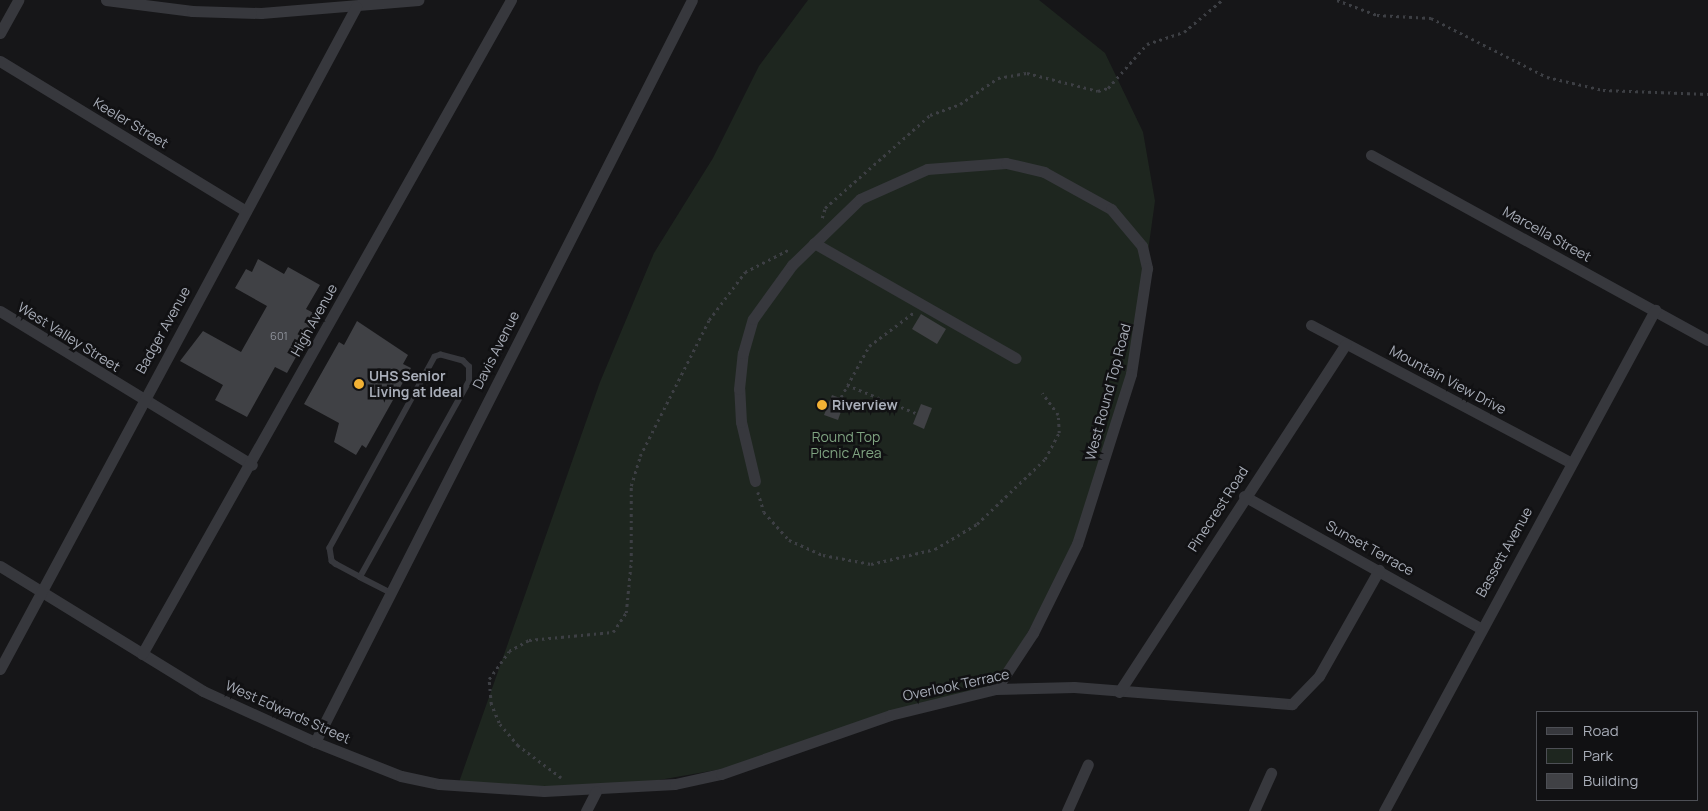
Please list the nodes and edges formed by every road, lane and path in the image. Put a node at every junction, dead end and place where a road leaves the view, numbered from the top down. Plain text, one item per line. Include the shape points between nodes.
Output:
1 (18, 0) edge
2 (106, 0) edge
3 (418, 0) edge
4 (511, 0) edge
5 (692, 0) edge
6 (1222, 0) edge
7 (1337, 0) edge
8 (356, 7) junction
9 (0, 32) edge
10 (0, 61) edge
11 (1708, 94) edge
12 (1370, 155) dead end
13 (246, 211) junction
14 (814, 243) junction
15 (804, 252) junction
16 (925, 305) junction
17 (1655, 310) junction
18 (0, 311) edge
19 (1311, 325) dead end
20 (1708, 340) edge
21 (1346, 344) junction
22 (1016, 358) dead end
23 (846, 385) junction
24 (1042, 393) dead end
25 (841, 397) dead end
26 (142, 400) junction
27 (916, 413) dead end
28 (1570, 462) junction
29 (252, 465) junction
30 (755, 481) joint
31 (1244, 496) junction
32 (0, 566) edge
33 (1379, 570) junction
34 (360, 577) junction
35 (41, 591) junction
36 (390, 593) junction
37 (1480, 628) junction
38 (142, 654) junction
39 (0, 669) edge
40 (996, 689) junction
41 (1119, 692) junction
42 (315, 742) junction
43 (1088, 764) dead end
44 (1271, 773) dead end
45 (572, 790) junction
46 (596, 791) junction
47 (586, 811) edge
48 (1067, 811) edge
49 (1254, 811) edge
50 (1384, 811) edge

1 - 9 street
2 - 8 street via 192,11
3 - 8 street
4 - 29 street, High Avenue
5 - 36 street, Davis Avenue
6 - 14 path via 1184,32 1147,44 1108,88 1098,91 1027,73 998,78 960,104 930,115 825,208
7 - 11 path via 1377,15 1431,18 1547,77 1603,90
8 - 13 street, Badger Avenue
10 - 13 street, Keeler Street
12 - 17 street, Marcella Street
13 - 26 street, Badger Avenue
14 - 15 street, West Round Top Road
14 - 16 street
14 - 40 street, West Round Top Road via 878,188 927,170 959,164 1006,163 1060,179 1111,209 1142,246 1147,268 1139,339 1112,441 1077,544 1033,634
15 - 30 street, West Round Top Road via 769,292 754,319 743,353 741,422
15 - 45 path via 786,248 745,272 709,320 640,456 631,486 631,562 626,613 613,632 529,640 509,651 489,679 491,704 499,723 518,746 557,773
16 - 22 street
16 - 23 path via 873,342
17 - 20 street, Marcella Street
17 - 28 street, Bassett Avenue
18 - 26 street, West Valley Street
19 - 21 street, Mountain View Drive
21 - 28 street, Mountain View Drive
21 - 31 street, Pinecrest Road
23 - 25 path
23 - 27 path
24 - 30 path via 1058,415 1060,433 1045,458 978,524 935,549 871,564 823,555 789,540 764,512
26 - 29 street, West Valley Street
26 - 35 street, Badger Avenue
28 - 37 street, Bassett Avenue
29 - 38 street, High Avenue
31 - 33 street, Sunset Terrace
31 - 41 street, Pinecrest Road
32 - 35 street, West Edwards Street
33 - 37 street, Sunset Terrace
33 - 41 street, Overlook Terrace via 1319,676 1292,704
34 - 34 lane via 469,381 469,367 463,361 441,355 435,357 330,548 332,561
34 - 36 lane
35 - 38 street, West Edwards Street
35 - 39 street, Badger Avenue
36 - 42 street, Davis Avenue
37 - 50 street, Bassett Avenue
38 - 42 street, West Edwards Street via 203,690
40 - 41 street, Overlook Terrace via 1042,686
40 - 46 street, Overlook Terrace via 890,715 721,774 675,784
42 - 45 street, West Edwards Street via 401,776 439,784
43 - 48 street
44 - 49 street
45 - 46 street, West Edwards Street
46 - 47 street

